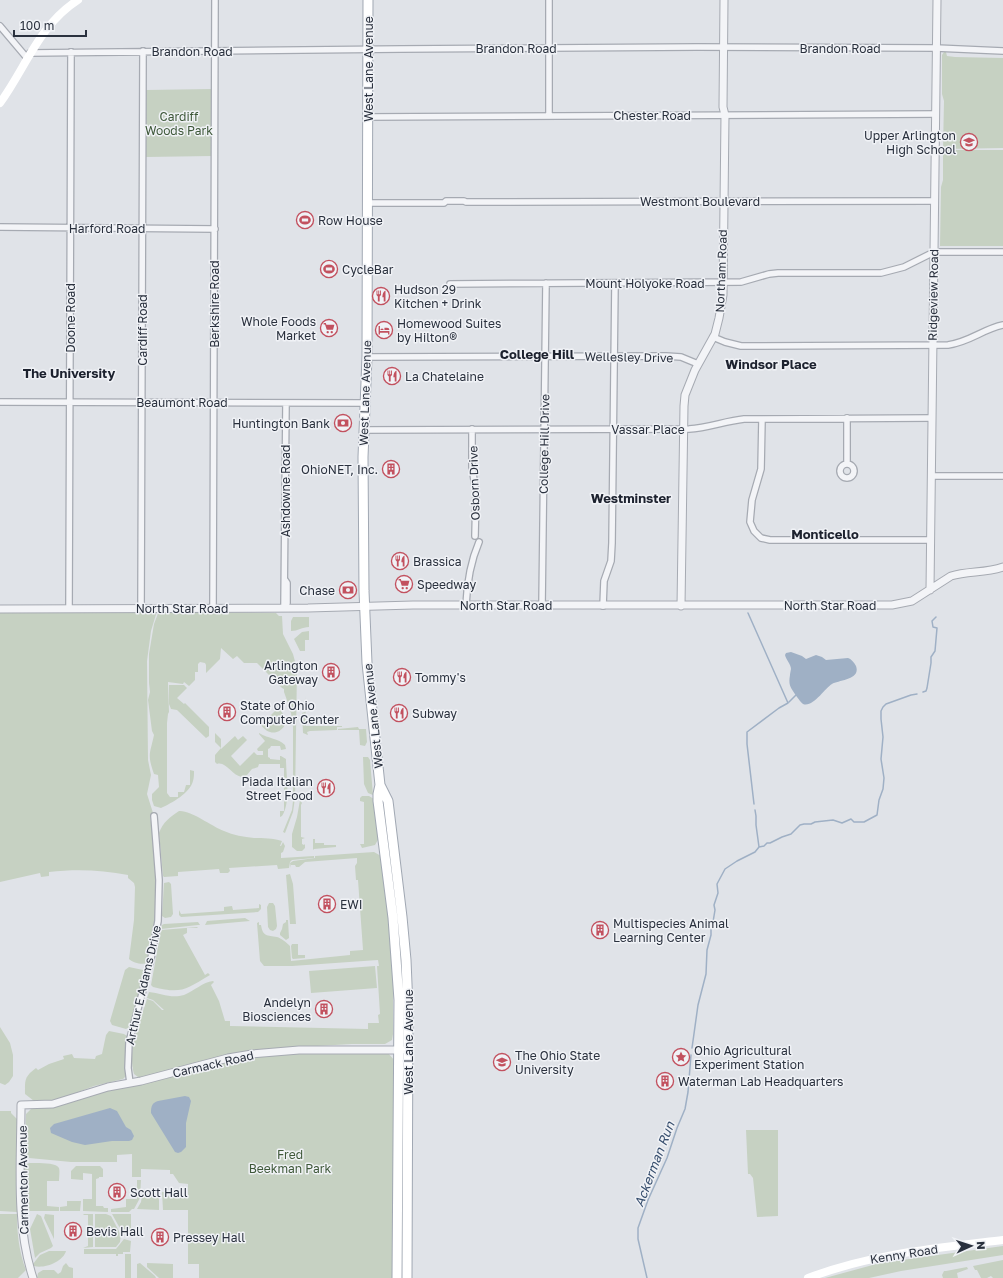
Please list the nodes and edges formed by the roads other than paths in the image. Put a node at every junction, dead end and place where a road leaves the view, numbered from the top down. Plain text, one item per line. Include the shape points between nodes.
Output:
1 (215, 0) edge
2 (368, 0) edge
3 (549, 0) edge
4 (724, 0) edge
5 (937, 0) edge
6 (73, 1) edge
7 (0, 26) edge
8 (723, 47) junction
9 (549, 48) junction
10 (936, 48) junction
11 (368, 50) junction
12 (143, 51) junction
13 (215, 51) junction
14 (1003, 51) edge
15 (71, 52) junction
16 (28, 55) junction
17 (0, 103) edge
18 (936, 114) junction
19 (725, 115) junction
20 (549, 116) junction
21 (368, 117) junction
22 (724, 201) junction
23 (934, 201) junction
24 (368, 203) junction
25 (0, 227) edge
26 (70, 227) junction
27 (142, 228) junction
28 (215, 229) junction
29 (934, 252) junction
30 (1003, 252) edge
31 (723, 282) junction
32 (546, 283) junction
33 (615, 283) junction
34 (450, 284) dead end
35 (1003, 325) edge
36 (713, 337) junction
37 (933, 345) junction
38 (545, 356) junction
39 (614, 356) junction
40 (367, 357) junction
41 (698, 364) junction
42 (0, 402) edge
43 (70, 402) junction
44 (142, 402) junction
45 (214, 402) junction
46 (286, 402) junction
47 (364, 403) junction
48 (847, 418) junction
49 (932, 418) junction
50 (762, 419) junction
51 (472, 429) junction
52 (544, 429) junction
53 (614, 429) junction
54 (683, 429) junction
55 (363, 430) junction
56 (847, 464) dead end
57 (931, 476) junction
58 (1003, 476) edge
59 (475, 536) dead end
60 (931, 540) junction
61 (479, 542) dead end
62 (1003, 568) edge
63 (930, 590) junction
64 (466, 605) junction
65 (542, 606) junction
66 (603, 606) junction
67 (681, 606) junction
68 (213, 607) junction
69 (285, 607) junction
70 (364, 607) junction
71 (141, 608) junction
72 (0, 609) edge
73 (69, 609) junction
74 (154, 816) dead end
75 (404, 1050) junction
76 (130, 1083) junction
77 (21, 1105) joint
78 (1003, 1240) edge
79 (34, 1278) edge
80 (397, 1278) edge
81 (407, 1278) edge
82 (808, 1278) edge

1 - 13 street, Berkshire Road
2 - 11 main road, West Lane Avenue
3 - 9 street
4 - 8 street, Northam Road
5 - 10 street, Ridgeview Road
6 - 16 main road via 46,29
7 - 16 street
8 - 9 street, Brandon Road
8 - 10 street, Brandon Road
8 - 19 street, Northam Road
9 - 11 street, Brandon Road
9 - 20 street
10 - 14 street, Brandon Road
10 - 18 street, Ridgeview Road
11 - 13 street, Brandon Road
11 - 21 main road, West Lane Avenue
12 - 13 street, Brandon Road
12 - 15 street, Brandon Road
12 - 27 street, Cardiff Road
13 - 28 street, Berkshire Road
15 - 16 street, Brandon Road
15 - 26 street, Doone Road
16 - 17 main road
18 - 19 street, Chester Road
18 - 23 street, Ridgeview Road
19 - 20 street, Chester Road
19 - 22 street, Northam Road
20 - 21 street, Chester Road
21 - 24 main road, West Lane Avenue
22 - 23 street, Westmont Boulevard
22 - 24 street, Westmont Boulevard
22 - 31 street, Northam Road
23 - 29 street, Ridgeview Road
24 - 40 main road, West Lane Avenue
25 - 26 street, Harford Road
26 - 27 street, Harford Road
26 - 43 street, Doone Road
27 - 28 street, Harford Road
27 - 44 street, Cardiff Road
28 - 45 street, Berkshire Road
29 - 30 street, Mount Holyoke Road
29 - 31 street, Mount Holyoke Road via 904,267 882,273 778,273 741,282
29 - 37 street, Ridgeview Road
31 - 33 street, Mount Holyoke Road
31 - 36 street, Northam Road via 720,318
32 - 33 street, Mount Holyoke Road
32 - 34 street, Mount Holyoke Road
32 - 38 street, College Hill Drive
33 - 39 street
35 - 37 street via 957,344
36 - 37 street via 740,346
36 - 41 street, Northam Road
37 - 49 street, Ridgeview Road
38 - 39 street, Wellesley Drive
38 - 40 street, Wellesley Drive
38 - 52 street, College Hill Drive
39 - 41 street, Wellesley Drive via 681,357
39 - 53 street
40 - 47 main road, West Lane Avenue
41 - 54 street, Northam Road via 685,395
42 - 43 street, Beaumont Road
43 - 44 street, Beaumont Road
43 - 73 street, Doone Road
44 - 45 street, Beaumont Road
44 - 71 street, Cardiff Road
45 - 46 street, Beaumont Road
45 - 68 street, Berkshire Road
46 - 47 street, Beaumont Road
46 - 69 street, Ashdowne Road
47 - 55 main road, West Lane Avenue
48 - 49 street, Vassar Place
48 - 50 street, Vassar Place
48 - 56 street
49 - 57 street, Ridgeview Road
50 - 54 street, Vassar Place via 728,420 704,428
50 - 60 street via 762,469 752,500 750,518 754,531 761,538
51 - 52 street, Vassar Place
51 - 55 street, Vassar Place
51 - 59 street, Osborn Drive via 472,467 476,493
52 - 53 street, Vassar Place
52 - 65 street, College Hill Drive
53 - 54 street, Vassar Place
53 - 66 street via 612,552 604,581
54 - 67 street, Northam Road
55 - 70 main road, West Lane Avenue
57 - 58 street
57 - 60 street, Ridgeview Road
60 - 63 street, Ridgeview Road
61 - 64 street via 467,580
62 - 63 street, North Star Road via 957,574
63 - 67 street, North Star Road via 912,601 892,605
64 - 65 street, North Star Road
64 - 70 street, North Star Road
65 - 66 street, North Star Road
66 - 67 street, North Star Road
68 - 69 street, North Star Road
68 - 71 street, North Star Road
69 - 70 street, North Star Road
70 - 75 main road, West Lane Avenue via 367,663 380,785 378,801 389,884
71 - 73 street, North Star Road
72 - 73 street, North Star Road
74 - 76 street, Arthur E Adams Drive via 160,880 158,921 150,964 129,1042
75 - 76 street, Carmack Road via 270,1052 228,1058
75 - 80 main road, West Lane Avenue
75 - 81 main road, West Lane Avenue
76 - 77 street, Carmack Road via 53,1104
77 - 79 street, Carmenton Avenue via 22,1221 24,1245
78 - 82 main road, Kenny Road via 871,1259

